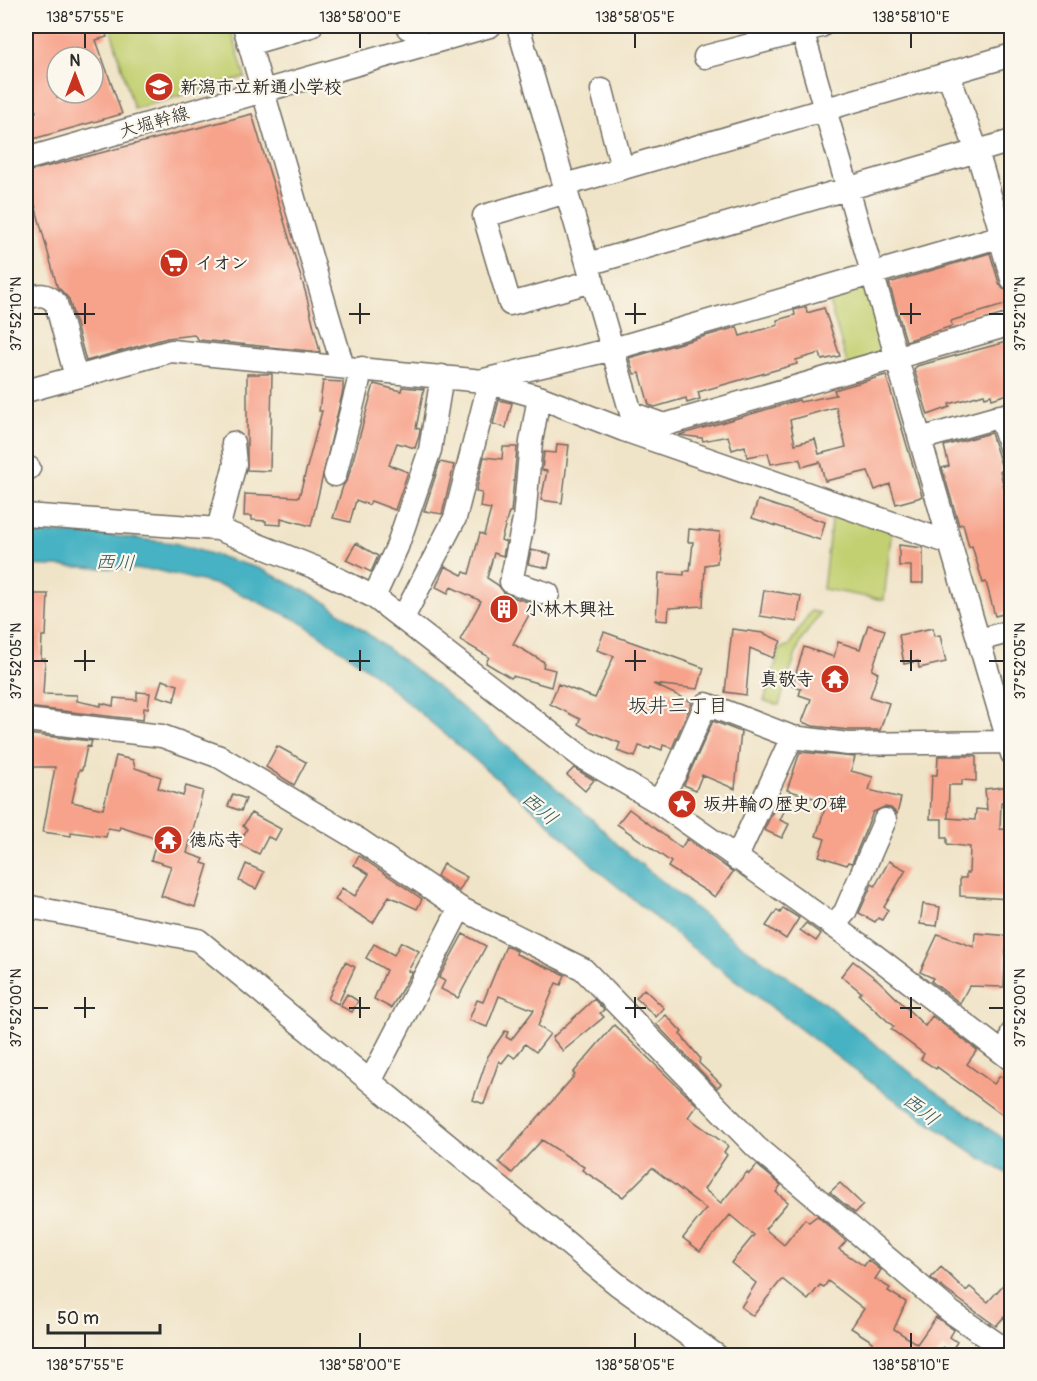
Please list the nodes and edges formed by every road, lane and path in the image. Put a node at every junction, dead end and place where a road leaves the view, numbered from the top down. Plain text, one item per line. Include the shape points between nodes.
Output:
1 (311, 26) edge
2 (490, 26) edge
3 (518, 26) edge
4 (808, 27) edge
5 (246, 35) edge
6 (1011, 55) edge
7 (705, 57) dead end
8 (948, 74) junction
9 (262, 90) junction
10 (602, 90) dead end
11 (826, 109) junction
12 (1011, 141) edge
13 (977, 151) junction
14 (26, 159) edge
15 (622, 168) junction
16 (848, 187) junction
17 (566, 188) junction
18 (1004, 235) edge
19 (590, 273) junction
20 (873, 275) junction
21 (1011, 279) edge
22 (26, 298) edge
23 (1011, 324) edge
24 (613, 349) junction
25 (897, 359) junction
26 (352, 368) junction
27 (441, 376) junction
28 (76, 377) junction
29 (486, 382) junction
30 (26, 391) edge
31 (539, 397) junction
32 (1006, 414) edge
33 (628, 421) junction
34 (920, 439) junction
35 (233, 443) dead end
36 (1011, 453) edge
37 (335, 475) dead end
38 (26, 515) edge
39 (218, 529) junction
40 (950, 543) junction
41 (548, 594) dead end
42 (374, 597) junction
43 (404, 618) junction
44 (1011, 631) edge
45 (979, 640) junction
46 (26, 720) edge
47 (792, 737) junction
48 (1010, 748) edge
49 (658, 802) junction
50 (885, 820) dead end
51 (736, 859) junction
52 (26, 906) edge
53 (460, 908) junction
54 (833, 926) junction
55 (1011, 1033) edge
56 (1010, 1059) edge
57 (371, 1080) junction
58 (986, 1348) edge
59 (1011, 1354) edge
60 (717, 1356) edge

1 - 5 street
2 - 9 street, 大堀幹線
3 - 17 street
4 - 7 street
4 - 11 street
5 - 9 street
6 - 8 street
8 - 11 street
8 - 13 street
9 - 14 street, 大堀幹線
9 - 26 street
10 - 15 street
11 - 15 street
11 - 16 street
12 - 13 street
13 - 16 street
13 - 18 street
15 - 17 street
16 - 19 street
16 - 20 street
17 - 19 street
17 - 19 street via 484,216 510,304
18 - 20 street
18 - 21 street
19 - 24 street
20 - 24 street
20 - 25 street
22 - 28 street via 48,296 56,303
23 - 25 street
24 - 29 street
24 - 33 street
25 - 33 street via 664,425
25 - 34 street
26 - 27 street
26 - 28 street via 171,351
26 - 37 street
27 - 29 street
27 - 42 street via 430,450 397,547
28 - 30 street
29 - 31 street
29 - 43 street via 455,518
31 - 33 street
31 - 41 street via 524,519 511,582
32 - 34 street
32 - 36 street
33 - 40 street
34 - 40 street
35 - 39 street via 235,464
38 - 39 street
39 - 42 street via 316,568
40 - 45 street
42 - 43 street
43 - 49 street via 583,758
44 - 45 street
45 - 48 street
46 - 53 street via 162,736 220,757 361,841
47 - 48 street via 848,744
47 - 49 street via 705,704 676,772
47 - 51 street
49 - 51 street
50 - 54 street via 845,912
51 - 54 street
52 - 57 street via 198,940
53 - 57 street
53 - 58 street via 583,969 756,1147 951,1312
54 - 56 street
55 - 56 street
57 - 60 street via 616,1284
58 - 59 street

